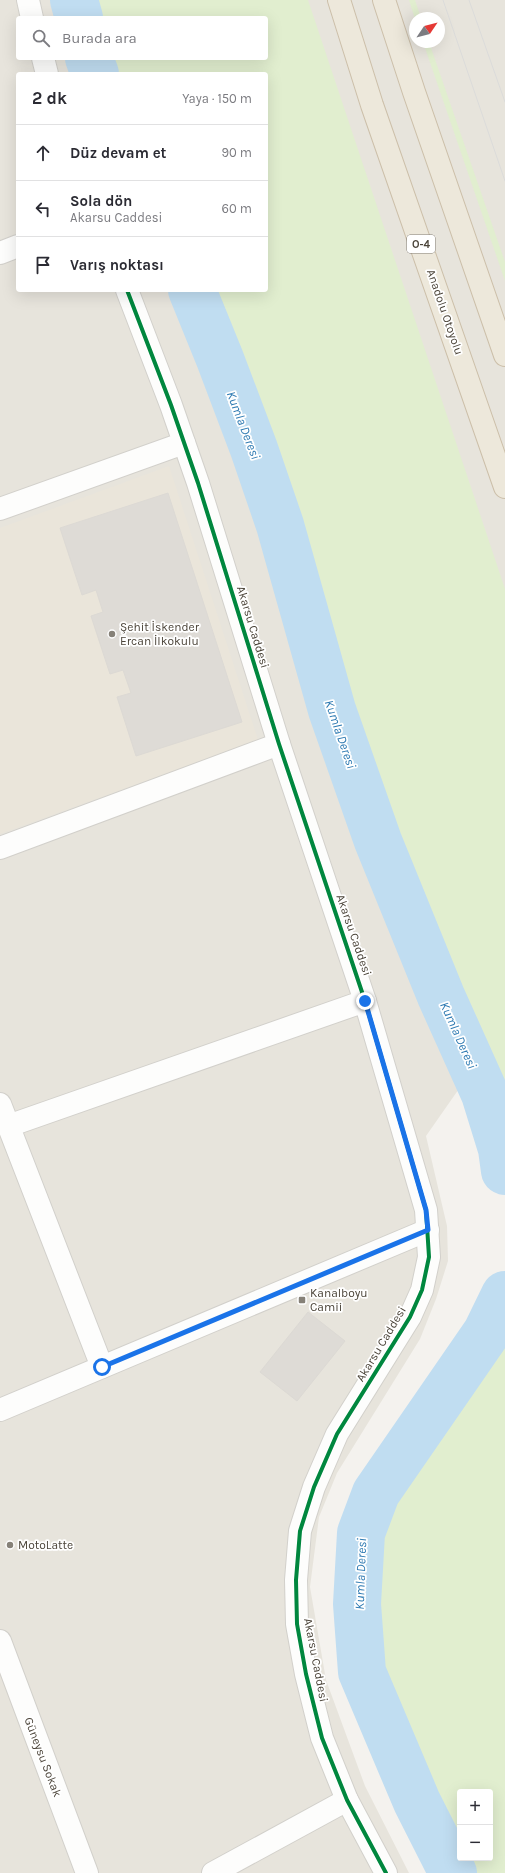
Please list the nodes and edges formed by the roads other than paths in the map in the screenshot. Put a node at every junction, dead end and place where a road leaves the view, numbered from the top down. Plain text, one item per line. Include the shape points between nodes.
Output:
1 (28, 0) edge
2 (339, 0) edge
3 (384, 0) edge
4 (32, 16) edge
5 (44, 60) edge
6 (46, 72) edge
7 (16, 247) edge
8 (0, 253) edge
9 (128, 292) edge
10 (505, 355) edge
11 (184, 443) junction
12 (505, 487) edge
13 (0, 509) edge
14 (279, 744) junction
15 (0, 848) edge
16 (365, 1001) junction
17 (0, 1104) edge
18 (8, 1126) junction
19 (428, 1230) junction
20 (102, 1367) junction
21 (0, 1410) edge
22 (0, 1641) edge
23 (347, 1800) junction
24 (87, 1873) edge
25 (213, 1873) edge
26 (386, 1873) edge

1 - 4 street
2 - 12 highway, Anadolu Otoyolu / O-4 via 372,105
3 - 10 highway
5 - 6 street
7 - 8 street
9 - 11 street, Akarsu Caddesi
11 - 13 street
11 - 14 street, Akarsu Caddesi
14 - 15 street
14 - 16 street, Akarsu Caddesi
16 - 18 street
16 - 19 street, Akarsu Caddesi via 426,1210
17 - 18 street
18 - 20 street
19 - 20 street
19 - 23 street, Akarsu Caddesi via 429,1257 422,1290 413,1310 337,1434 314,1487 300,1531 296,1580 297,1624 322,1738
20 - 21 street
22 - 24 street, Güneysu Sokak
23 - 25 street
23 - 26 street, Akarsu Caddesi

